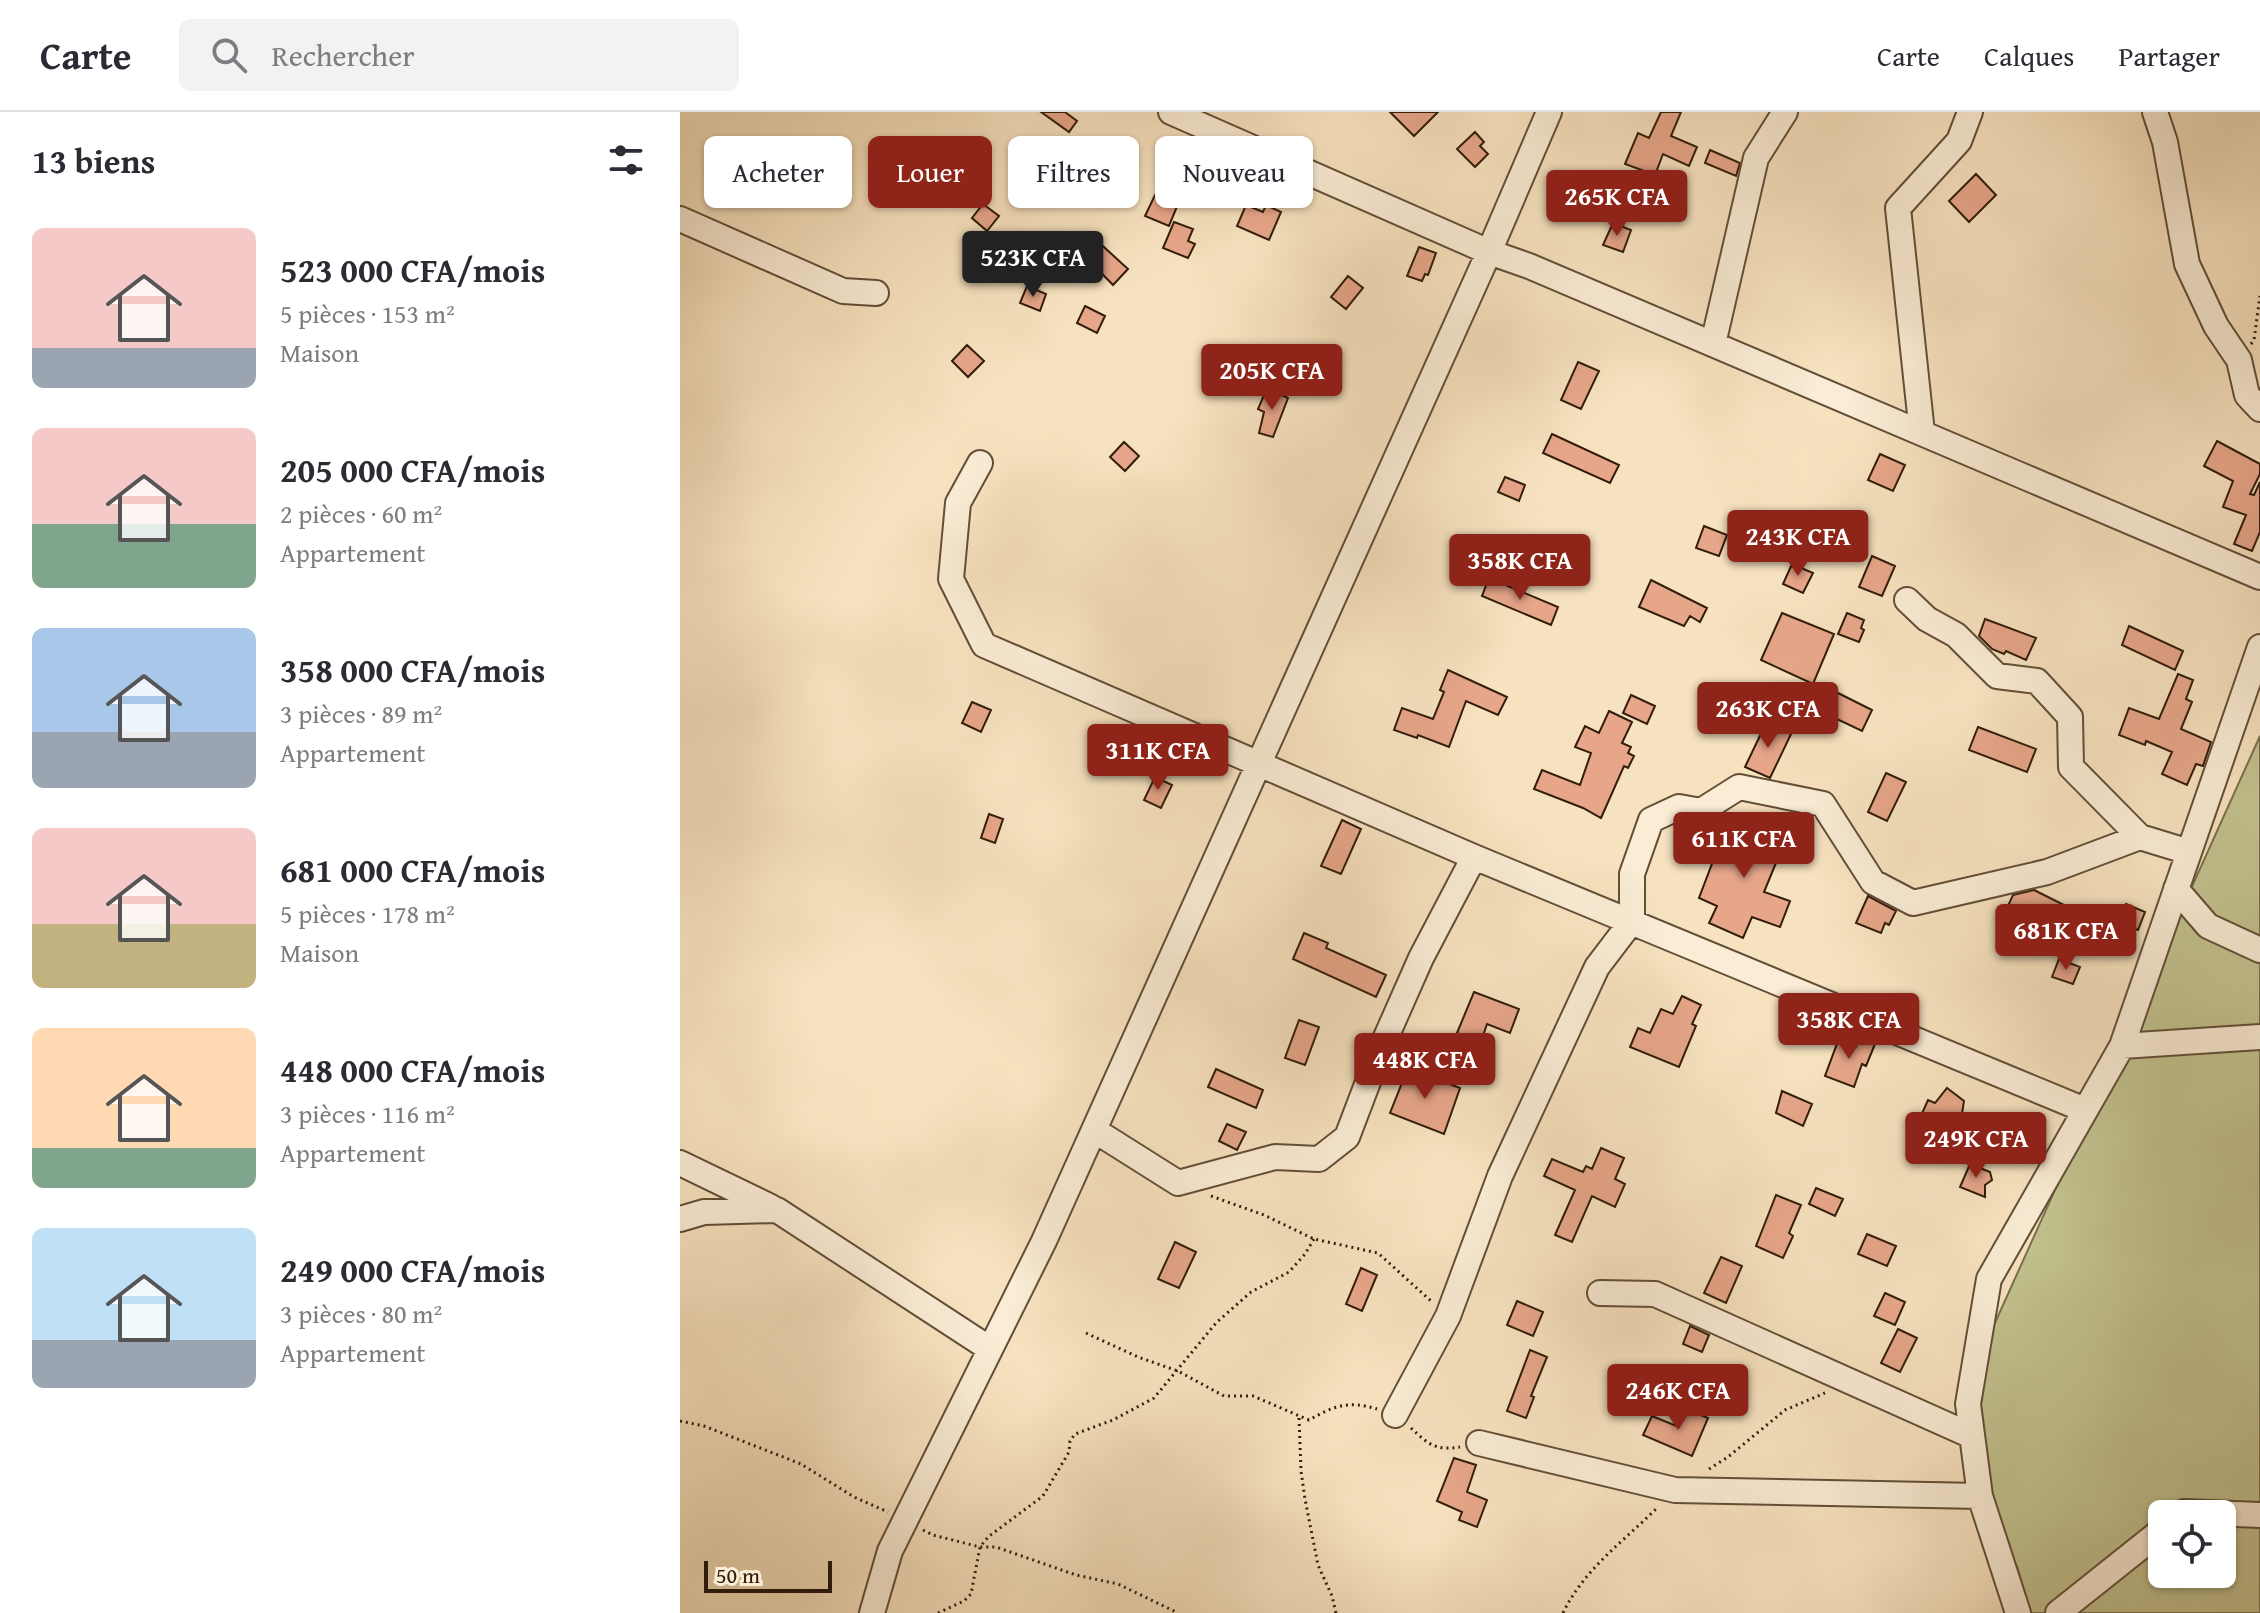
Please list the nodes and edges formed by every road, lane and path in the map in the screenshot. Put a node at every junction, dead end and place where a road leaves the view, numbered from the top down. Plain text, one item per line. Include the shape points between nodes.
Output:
1 (1171, 112) edge
2 (1549, 112) edge
3 (1785, 112) edge
4 (1970, 112) edge
5 (2162, 118) edge
6 (680, 219) edge
7 (1489, 252) junction
8 (876, 293) dead end
9 (2260, 296) edge
10 (1713, 344) junction
11 (2239, 360) junction
12 (2260, 409) edge
13 (1922, 433) junction
14 (980, 463) dead end
15 (2260, 577) edge
16 (1907, 600) dead end
17 (2260, 647) edge
18 (1260, 763) junction
19 (2140, 837) junction
20 (2189, 852) junction
21 (1474, 857) junction
22 (2176, 889) junction
23 (1632, 921) junction
24 (2260, 950) edge
25 (2260, 1037) edge
26 (2122, 1046) junction
27 (2085, 1110) junction
28 (1094, 1130) junction
29 (680, 1163) edge
30 (1178, 1183) junction
31 (777, 1210) junction
32 (680, 1219) edge
33 (1314, 1239) junction
34 (1600, 1293) dead end
35 (1448, 1316) junction
36 (1086, 1333) dead end
37 (990, 1349) junction
38 (1178, 1371) junction
39 (1395, 1415) junction
40 (1299, 1418) junction
41 (1972, 1436) junction
42 (1479, 1443) joint
43 (1980, 1496) junction
44 (2236, 1514) edge
45 (2260, 1515) edge
46 (2148, 1541) edge
47 (872, 1613) edge
48 (938, 1613) edge
49 (1336, 1613) edge
50 (2018, 1613) edge
51 (2058, 1613) edge

1 - 7 street
2 - 7 street
3 - 10 street via 1756,158
4 - 13 street via 1959,141 1898,208
5 - 11 street via 2187,264 2216,326
6 - 8 street via 843,291
7 - 10 street
7 - 18 street
9 - 11 path via 2254,340
10 - 13 street
11 - 12 street via 2247,395
13 - 15 street
14 - 18 street via 958,503 951,579 984,645
16 - 19 street via 1956,635 1997,676 2037,681 2070,717 2071,767
17 - 20 street
18 - 21 street
18 - 28 street
19 - 20 street
19 - 23 street via 2047,872 1913,903 1873,882 1823,804 1739,787 1701,811 1679,807 1651,820 1632,874
20 - 22 street
21 - 23 street
21 - 30 street via 1421,958 1347,1137 1319,1159 1275,1157
22 - 24 street via 2208,926
22 - 26 street
23 - 27 street
23 - 35 street via 1597,967 1500,1176
25 - 26 street
26 - 27 street
27 - 41 street via 1989,1279 1968,1404
28 - 30 street
28 - 37 street
29 - 31 street
30 - 33 path
31 - 32 street via 704,1212
31 - 37 street
33 - 35 path via 1378,1253
33 - 38 path via 1289,1272 1251,1292 1216,1323
34 - 41 street via 1655,1294
35 - 39 street
36 - 38 path
37 - 47 street via 890,1551
38 - 40 path via 1224,1396 1253,1396
38 - 48 path via 1146,1403 1075,1434 1043,1496 980,1547 971,1594
39 - 40 path via 1366,1406 1334,1406 1309,1420
39 - 42 path via 1440,1449
40 - 49 path via 1305,1499 1318,1565
41 - 43 street
42 - 43 street via 1675,1490
43 - 50 street
44 - 45 street
46 - 51 street

